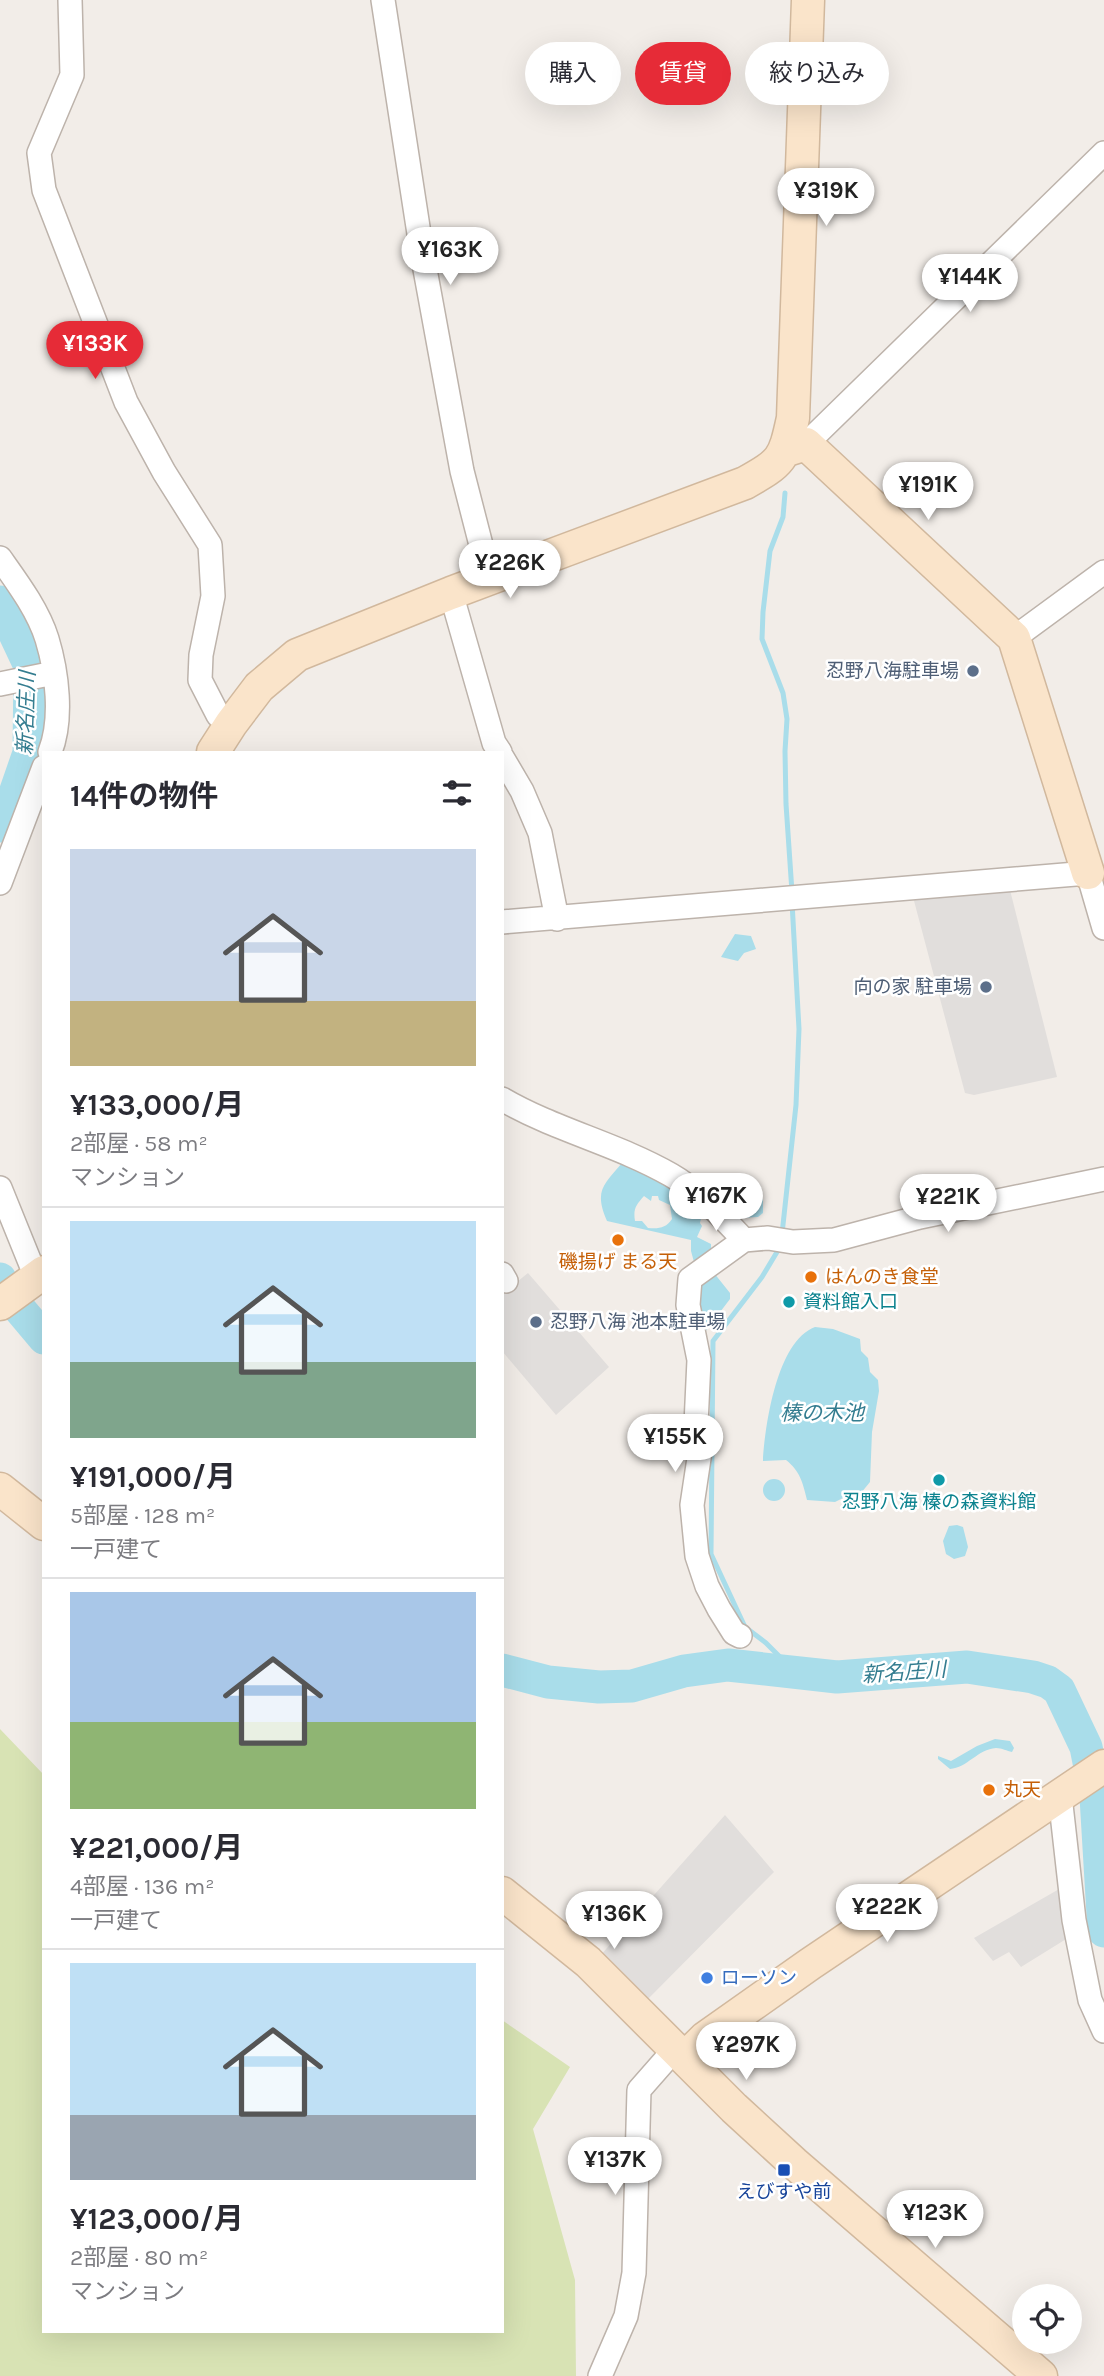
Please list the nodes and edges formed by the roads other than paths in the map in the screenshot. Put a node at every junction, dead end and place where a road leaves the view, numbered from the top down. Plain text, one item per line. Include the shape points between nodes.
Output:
1 (70, 0) edge
2 (383, 0) edge
3 (812, 1) edge
4 (1104, 153) edge
5 (796, 447) junction
6 (0, 558) edge
7 (1104, 572) edge
8 (490, 580) junction
9 (451, 593) junction
10 (1014, 638) junction
11 (51, 674) junction
12 (0, 684) edge
13 (231, 724) junction
14 (50, 751) edge
15 (214, 751) edge
16 (499, 751) edge
17 (504, 760) edge
18 (42, 773) edge
19 (1091, 864) edge
20 (0, 883) edge
21 (556, 919) junction
22 (504, 922) edge
23 (1104, 928) edge
24 (504, 1100) edge
25 (1104, 1179) edge
26 (0, 1188) edge
27 (744, 1240) junction
28 (40, 1274) edge
29 (0, 1304) edge
30 (0, 1489) edge
31 (42, 1522) edge
32 (740, 1636) dead end
33 (1104, 1766) edge
34 (1063, 1795) junction
35 (504, 1895) edge
36 (1104, 2031) edge
37 (680, 2053) junction
38 (600, 2376) edge
39 (1041, 2376) edge

1 - 13 street via 72,75 39,153 44,190 126,402 210,545 213,596 200,680 218,715
2 - 8 street via 429,294 462,471
3 - 5 street via 793,418
4 - 5 street
5 - 8 street via 745,483
5 - 10 street
6 - 11 street via 47,637
7 - 10 street
8 - 9 street
9 - 13 street via 297,655 259,688
9 - 16 street
10 - 19 street
11 - 12 street
11 - 14 street via 57,710
13 - 15 street
17 - 21 street via 541,833
18 - 20 street
19 - 21 street
19 - 23 street
21 - 22 street
24 - 27 street via 673,1176
25 - 27 street via 834,1240
26 - 28 street
27 - 32 street via 690,1279 688,1305 699,1360 696,1424 701,1445 692,1505 697,1556 719,1609
28 - 29 street
30 - 31 street
33 - 34 street
34 - 36 street via 1074,1920 1090,2000
34 - 37 street
35 - 37 street via 588,1962
37 - 38 street via 639,2090 634,2273 626,2316
37 - 39 street via 794,2163

